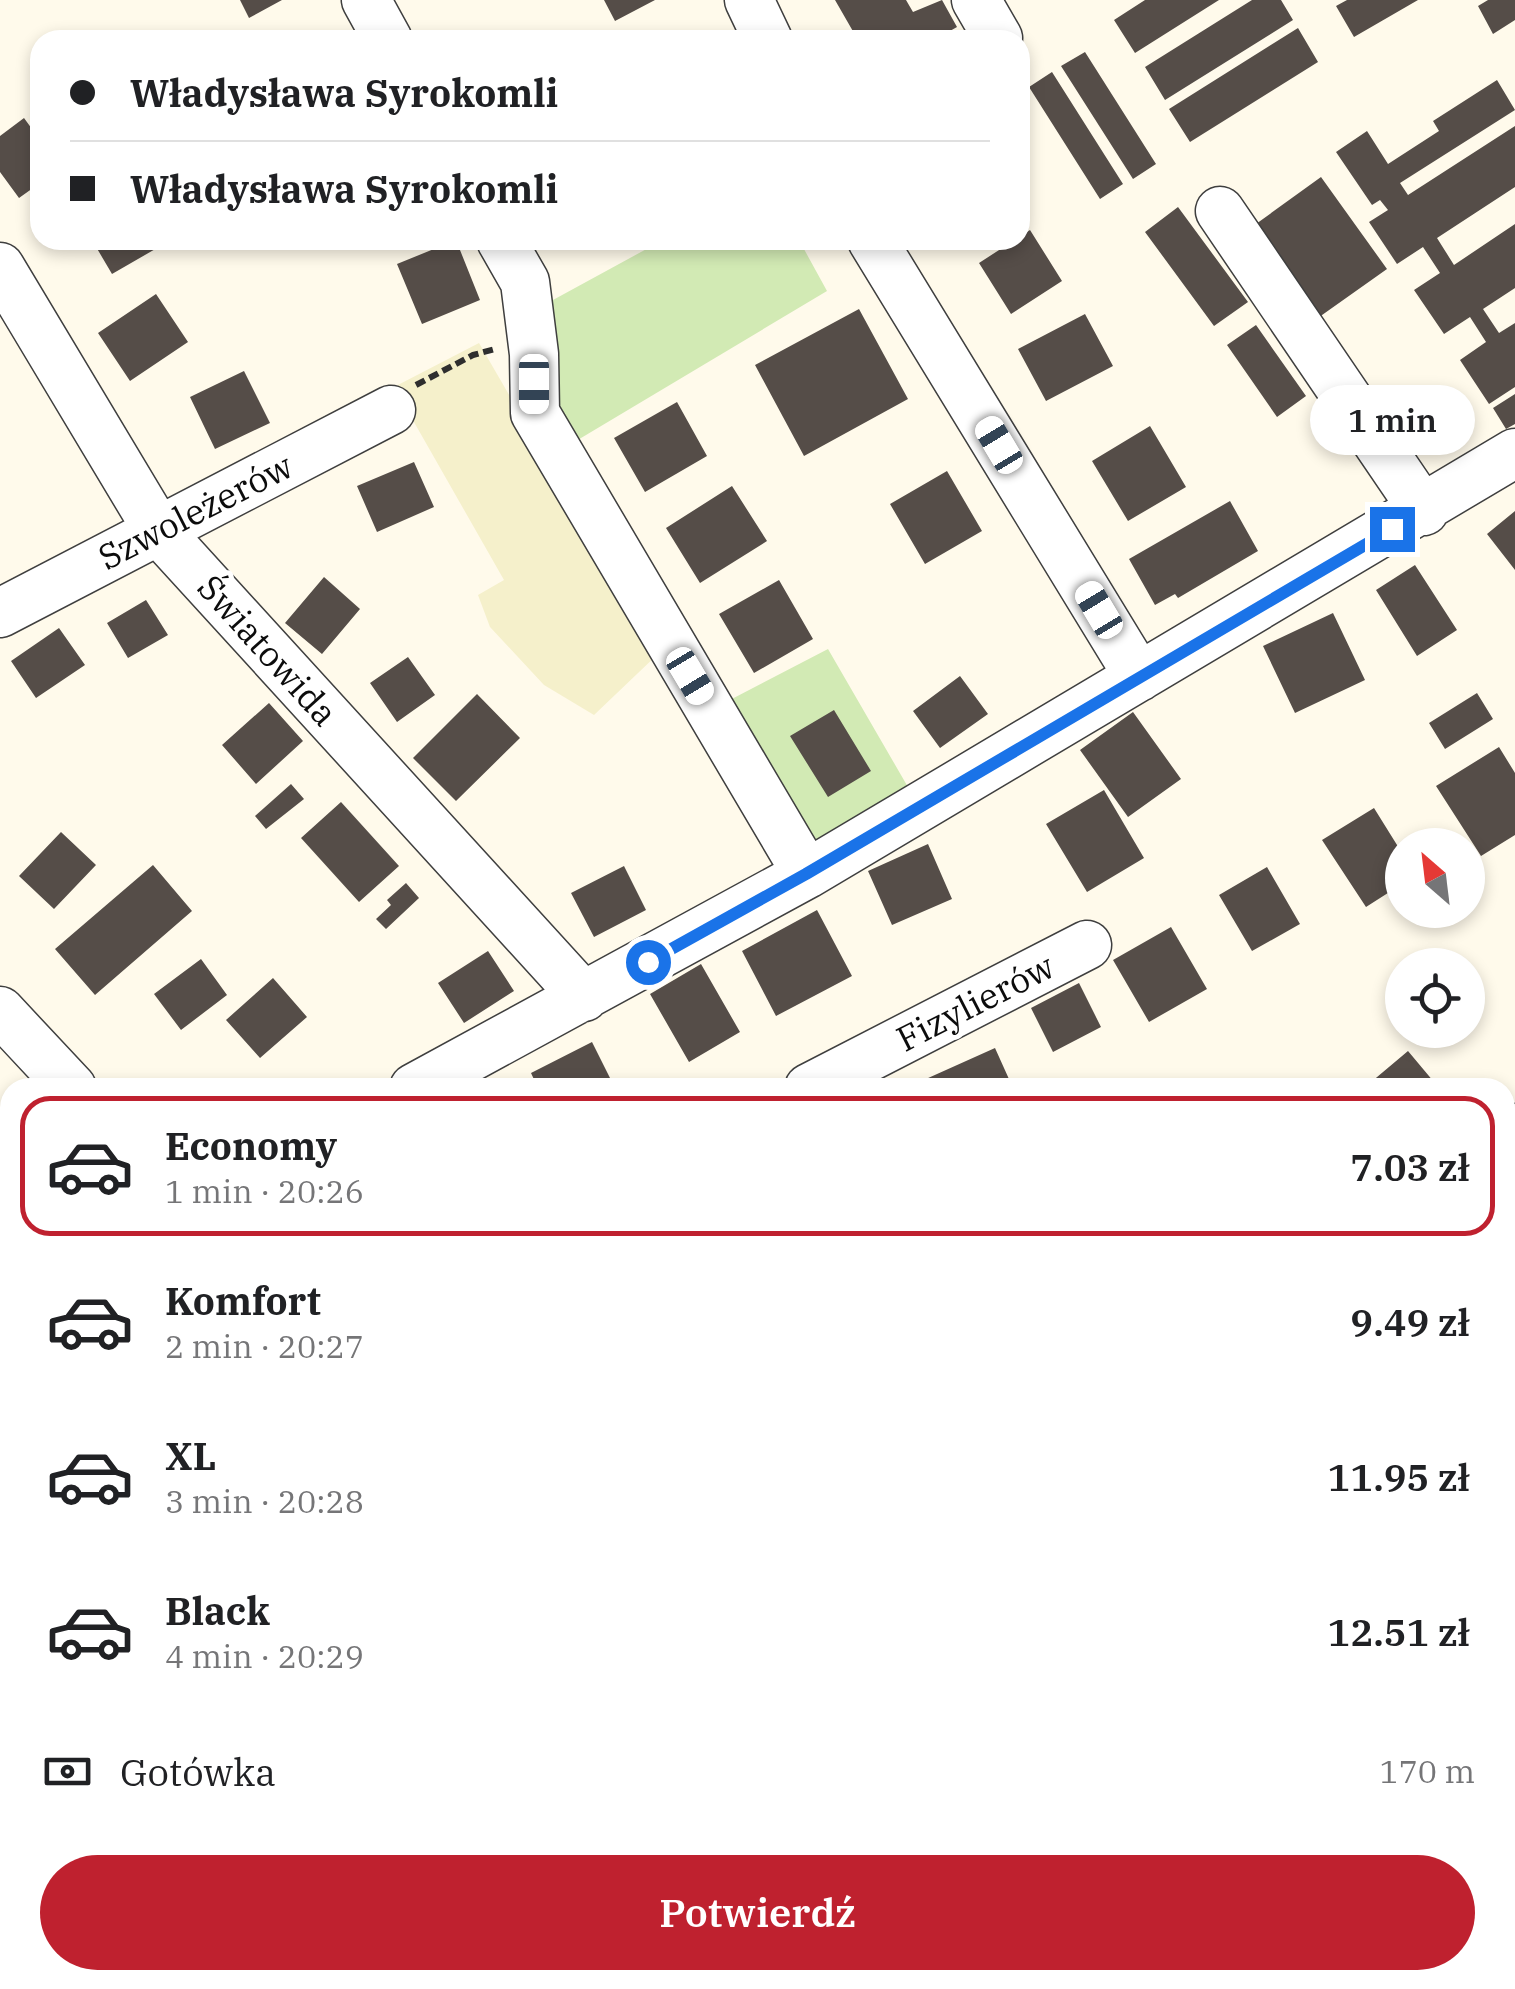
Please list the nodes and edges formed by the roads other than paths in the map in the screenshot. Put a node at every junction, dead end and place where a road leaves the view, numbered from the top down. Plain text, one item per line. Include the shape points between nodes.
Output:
1 (366, 0) edge
2 (749, 0) edge
3 (382, 30) edge
4 (763, 30) edge
5 (1220, 211) dead end
6 (507, 250) edge
7 (878, 250) edge
8 (0, 267) edge
9 (391, 410) road end
10 (1515, 454) edge
11 (1424, 511) junction
12 (158, 529) junction
13 (0, 613) edge
14 (1139, 677) junction
15 (806, 874) junction
16 (1087, 945) dead end
17 (584, 997) junction
18 (0, 1011) edge
19 (63, 1078) edge
20 (433, 1078) edge
21 (828, 1078) edge

1 - 3 street
2 - 4 street
5 - 11 street
6 - 15 street via 525,282 534,413
7 - 14 street
8 - 12 street, Światowida
9 - 12 street, Szwoleżerów
10 - 11 street
11 - 14 street
12 - 13 street, Szwoleżerów
12 - 17 street, Światowida
14 - 15 street
15 - 17 street
16 - 21 street, Fizylierów
17 - 20 street
18 - 19 street

